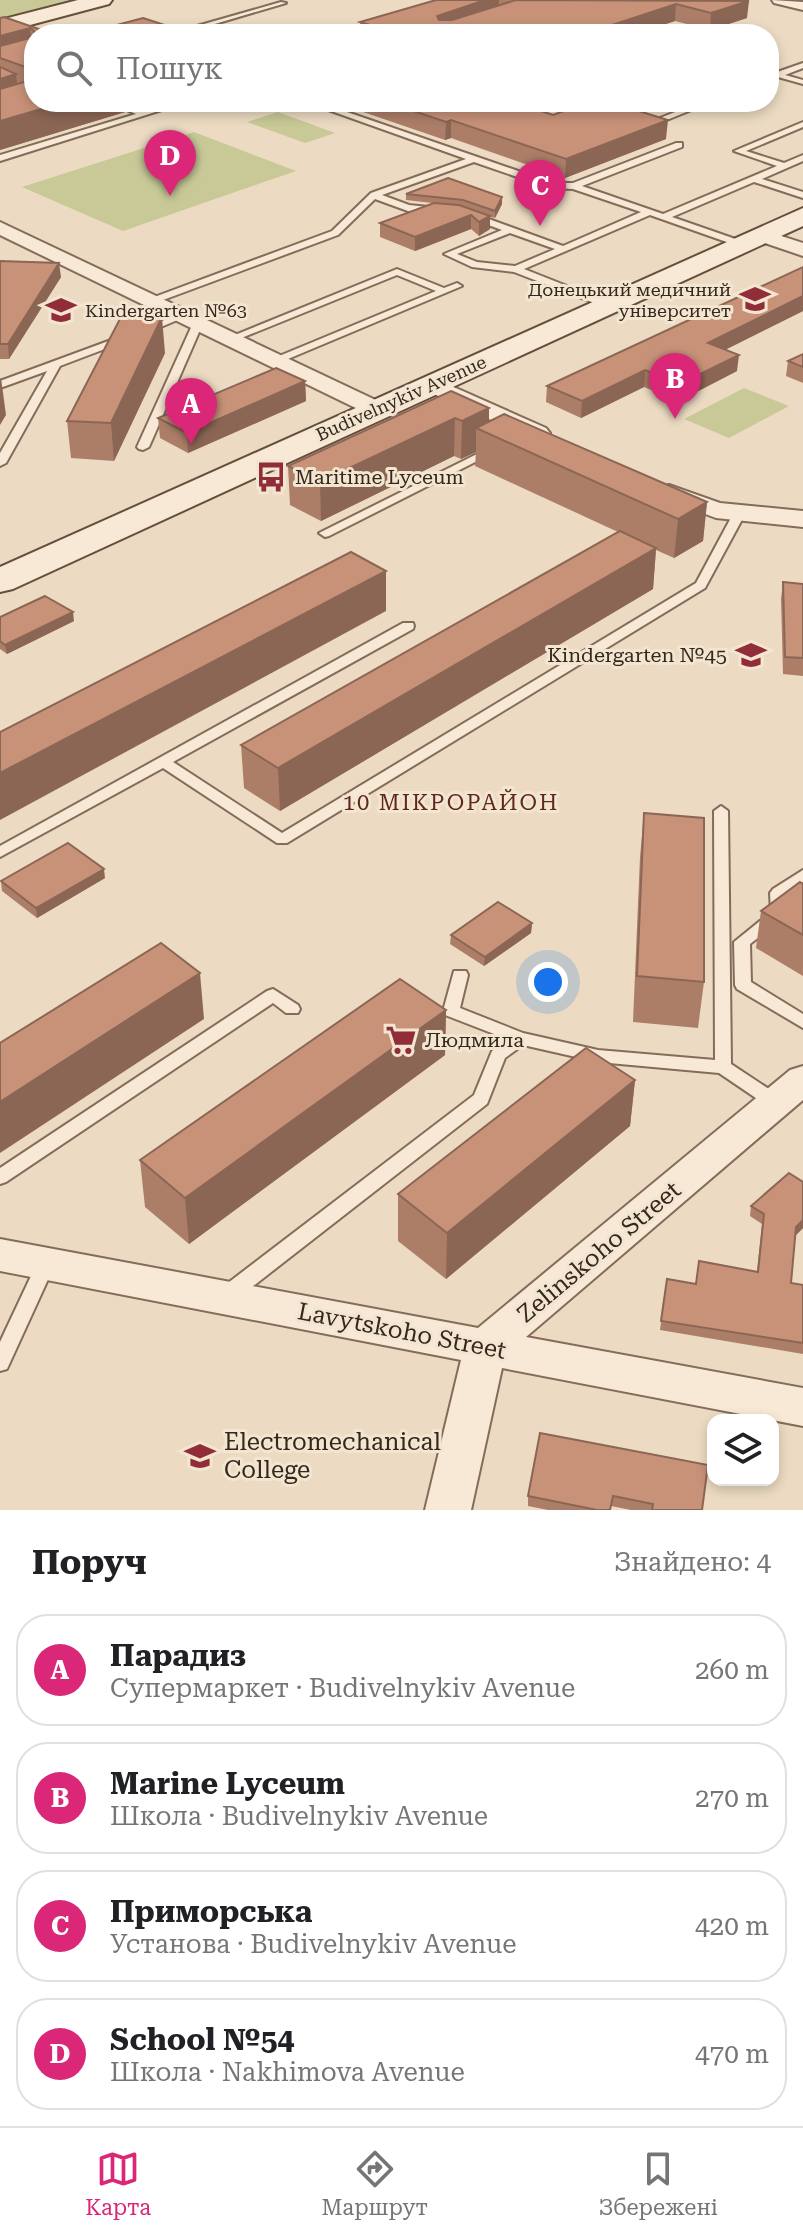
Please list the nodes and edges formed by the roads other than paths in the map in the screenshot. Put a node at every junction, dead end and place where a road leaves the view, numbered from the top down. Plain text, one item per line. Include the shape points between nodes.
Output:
1 (102, 0) edge
2 (272, 0) edge
3 (779, 0) edge
4 (803, 6) edge
5 (208, 24) edge
6 (0, 27) edge
7 (803, 65) edge
8 (779, 75) edge
9 (779, 75) edge
10 (803, 82) edge
11 (139, 112) edge
12 (150, 112) edge
13 (339, 112) edge
14 (681, 112) edge
15 (144, 114) junction
16 (649, 124) edge
17 (803, 124) edge
18 (679, 145) dead end
19 (0, 158) edge
20 (803, 158) edge
21 (473, 159) junction
22 (786, 166) junction
23 (754, 179) junction
24 (574, 186) junction
25 (374, 195) junction
26 (803, 195) edge
27 (447, 211) edge
28 (460, 212) edge
29 (650, 212) junction
30 (803, 216) edge
31 (664, 217) junction
32 (0, 228) edge
33 (509, 230) junction
34 (750, 240) junction
35 (563, 249) junction
36 (803, 250) edge
37 (516, 269) junction
38 (457, 286) dead end
39 (444, 291) junction
40 (152, 301) junction
41 (607, 305) junction
42 (190, 319) junction
43 (230, 339) junction
44 (276, 361) junction
45 (56, 364) junction
46 (431, 384) junction
47 (0, 385) edge
48 (376, 409) junction
49 (559, 442) edge
50 (506, 443) edge
51 (143, 447) dead end
52 (0, 463) edge
53 (641, 479) edge
54 (739, 514) junction
55 (803, 519) edge
56 (325, 533) dead end
57 (0, 581) edge
58 (408, 626) dead end
59 (164, 762) junction
60 (721, 811) dead end
61 (0, 852) edge
62 (803, 875) edge
63 (460, 975) dead end
64 (292, 1009) dead end
65 (803, 1022) edge
66 (520, 1038) junction
67 (723, 1067) junction
68 (789, 1091) edge
69 (0, 1177) edge
70 (0, 1255) edge
71 (46, 1264) junction
72 (224, 1298) junction
73 (485, 1347) junction
74 (0, 1363) edge
75 (803, 1407) edge
76 (448, 1510) edge

1 - 6 main road
2 - 5 lane via 283,3
3 - 4 street
7 - 8 lane
9 - 10 lane
11 - 15 lane
12 - 15 lane
13 - 21 lane
14 - 16 lane
15 - 19 lane
17 - 22 lane via 738,151
18 - 24 lane
20 - 22 lane
21 - 24 lane via 552,186
21 - 25 lane
22 - 23 lane
23 - 26 lane
23 - 31 lane
24 - 29 lane
25 - 27 lane via 408,208
25 - 40 lane via 335,233
28 - 33 lane
29 - 31 lane
29 - 35 lane
30 - 34 main road, Budivelnykiv Avenue
31 - 34 lane
32 - 40 street
33 - 35 lane
33 - 37 lane via 449,254 475,265
34 - 36 street
34 - 41 main road, Budivelnykiv Avenue
35 - 37 lane
37 - 41 lane
38 - 39 lane
39 - 43 lane via 397,272
39 - 44 lane
40 - 42 street
41 - 46 main road, Budivelnykiv Avenue
42 - 43 street
42 - 45 lane
42 - 51 lane
43 - 44 street
44 - 48 street
45 - 47 lane
45 - 52 lane
46 - 48 main road, Budivelnykiv Avenue
46 - 49 street via 526,433
48 - 57 main road, Budivelnykiv Avenue
50 - 56 lane
53 - 54 street via 696,504
54 - 55 street
54 - 59 lane via 701,585 282,840
58 - 59 lane
59 - 61 lane
60 - 67 lane
62 - 65 lane via 778,893 779,914 742,942 743,985
63 - 66 lane via 451,1011
64 - 69 lane via 273,995
66 - 67 lane via 598,1056
66 - 72 lane via 498,1055 481,1099
67 - 68 lane
68 - 73 street, Zelinskoho Street
70 - 71 street, Lavytskoho Street
71 - 72 street, Lavytskoho Street
71 - 74 lane
72 - 73 street, Lavytskoho Street
73 - 75 street, Lavytskoho Street
73 - 76 street

